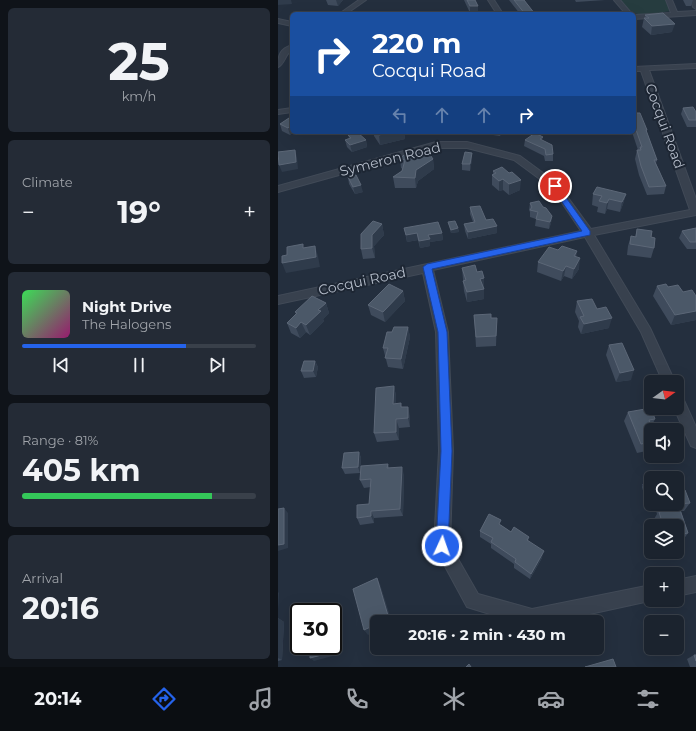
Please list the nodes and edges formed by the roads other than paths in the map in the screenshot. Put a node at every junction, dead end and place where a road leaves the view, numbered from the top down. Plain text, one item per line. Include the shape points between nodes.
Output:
1 (363, 0) edge
2 (491, 0) edge
3 (617, 0) edge
4 (669, 0) edge
5 (696, 5) edge
6 (674, 11) junction
7 (345, 12) edge
8 (499, 12) edge
9 (627, 12) edge
10 (696, 13) edge
11 (636, 20) edge
12 (278, 21) edge
13 (290, 24) edge
14 (290, 48) edge
15 (278, 65) edge
16 (696, 66) edge
17 (639, 68) edge
18 (290, 110) edge
19 (278, 112) edge
20 (278, 189) edge
21 (588, 233) junction
22 (427, 267) junction
23 (278, 300) edge
24 (666, 375) edge
25 (684, 415) edge
26 (696, 442) edge
27 (696, 584) edge
28 (684, 587) edge
29 (644, 594) edge

1 - 7 street
2 - 8 street
3 - 9 street
4 - 6 street
5 - 6 street
6 - 10 street
6 - 11 street via 660,14 664,18 662,19 639,22
12 - 13 street
14 - 15 street via 284,52
16 - 17 street
17 - 21 street, Cocqui Road via 696,212
18 - 19 street
20 - 21 street, Symeron Road via 436,145 467,145 517,158 555,186
21 - 22 street, Cocqui Road
21 - 24 street, Symeron Road via 646,331
22 - 23 street, Cocqui Road
22 - 29 street via 442,332 446,451 442,546 473,601 532,618
25 - 26 street
27 - 28 street

